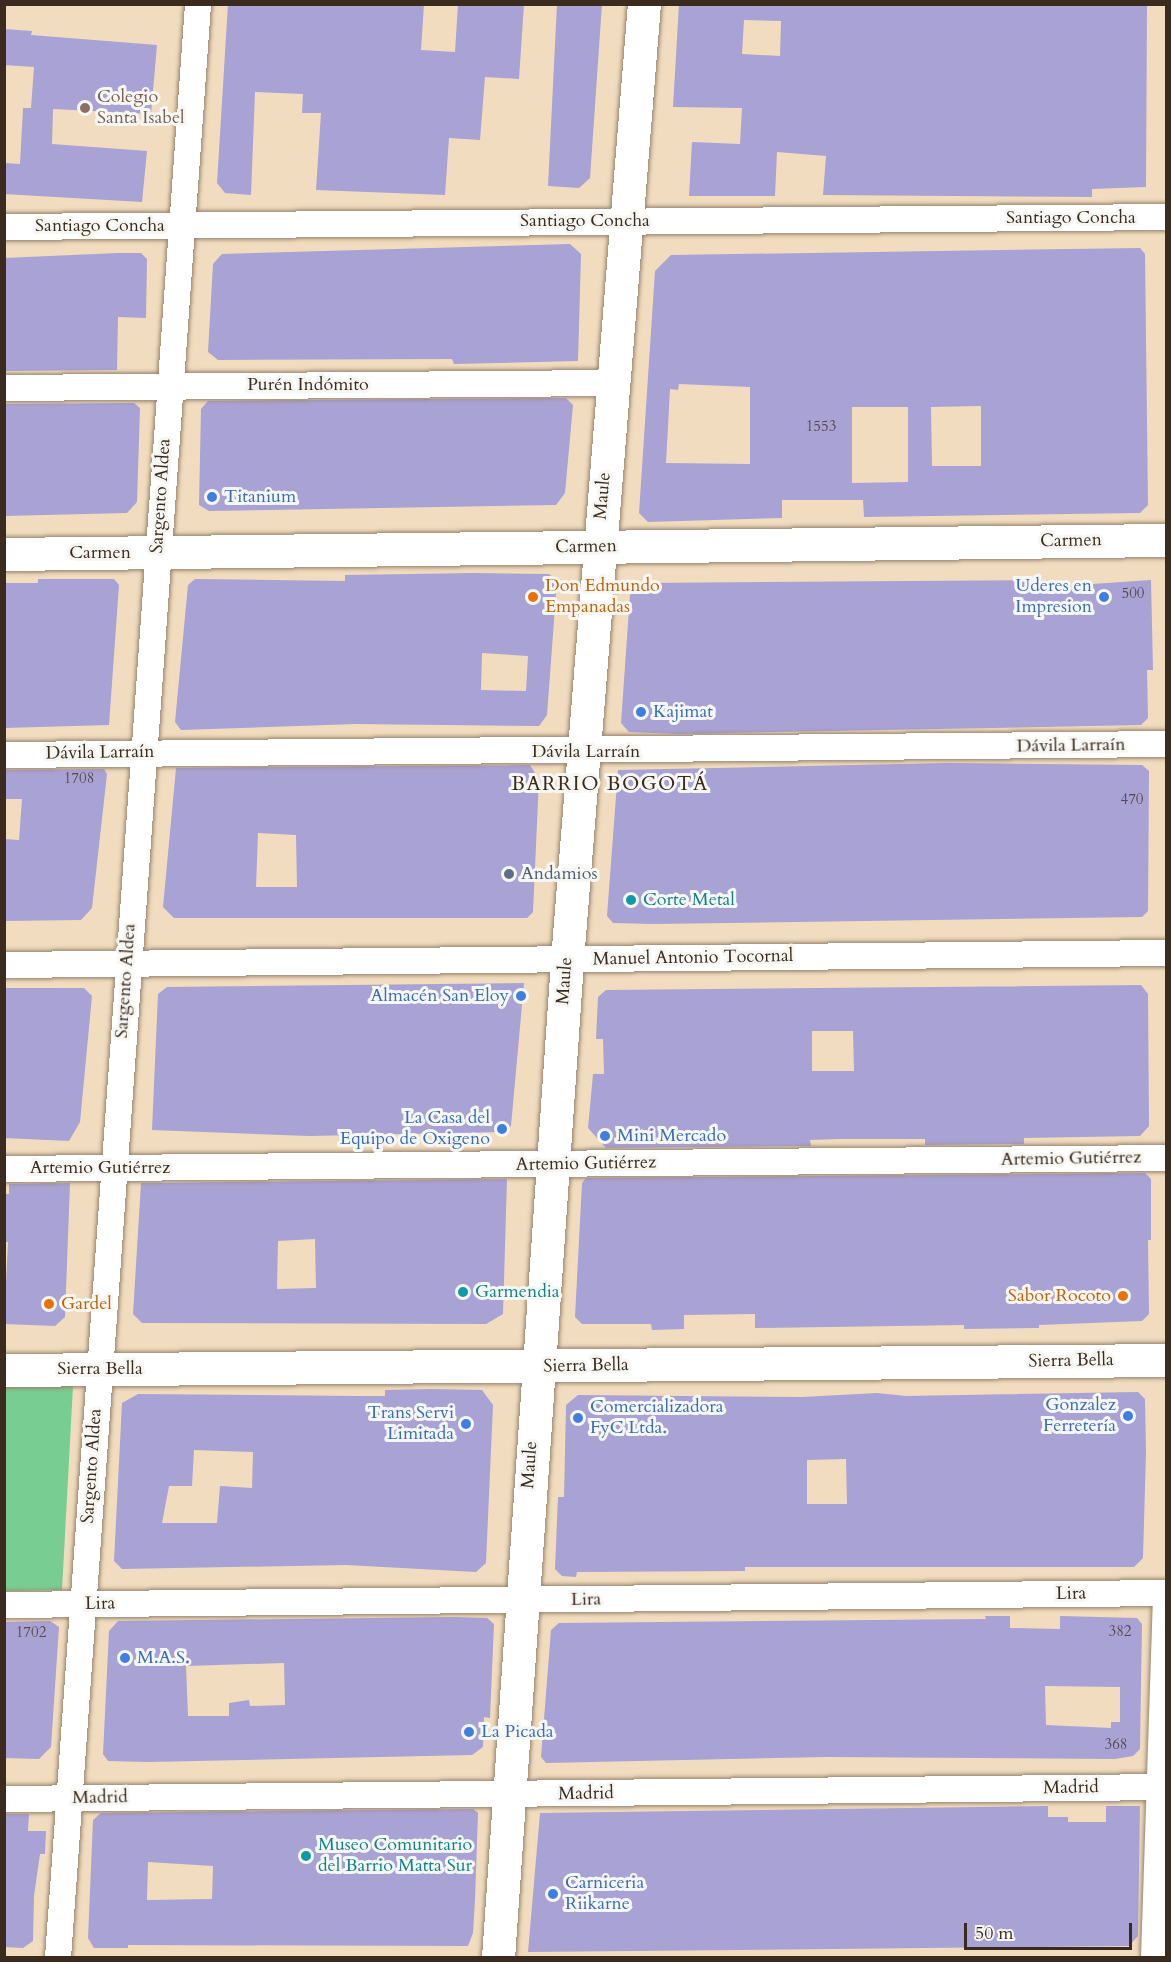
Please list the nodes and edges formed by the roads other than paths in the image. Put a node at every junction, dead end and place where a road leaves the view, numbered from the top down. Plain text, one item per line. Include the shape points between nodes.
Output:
1 (198, 4) edge
2 (644, 4) edge
3 (1167, 217) edge
4 (626, 221) junction
5 (181, 225) junction
6 (4, 226) edge
7 (612, 383) junction
8 (170, 387) junction
9 (4, 388) edge
10 (1167, 540) edge
11 (599, 547) junction
12 (157, 553) junction
13 (4, 554) edge
14 (1167, 744) edge
15 (142, 752) junction
16 (582, 752) junction
17 (4, 754) edge
18 (1167, 953) edge
19 (567, 960) junction
20 (128, 963) junction
21 (4, 965) edge
22 (1167, 1158) edge
23 (551, 1164) junction
24 (113, 1168) junction
25 (4, 1169) edge
26 (1167, 1360) edge
27 (537, 1366) junction
28 (99, 1369) junction
29 (4, 1370) edge
30 (1167, 1593) edge
31 (521, 1600) junction
32 (1167, 1601) edge
33 (83, 1604) junction
34 (4, 1605) edge
35 (1163, 1787) edge
36 (508, 1795) junction
37 (69, 1798) junction
38 (4, 1799) edge
39 (58, 1958) edge
40 (498, 1958) edge
41 (1154, 1958) edge

1 - 5 street, Sargento Aldea
2 - 4 main road, Maule
3 - 4 street, Santiago Concha
4 - 5 street, Santiago Concha
4 - 7 main road, Maule
5 - 6 street, Santiago Concha
5 - 8 street, Sargento Aldea
7 - 8 street, Purén Indómito
7 - 11 main road, Maule
8 - 9 street, Purén Indómito
8 - 12 street, Sargento Aldea
10 - 11 main road, Carmen
11 - 12 main road, Carmen
11 - 16 main road, Maule
12 - 13 main road, Carmen
12 - 15 street, Sargento Aldea
14 - 16 street, Dávila Larraín
15 - 16 street, Dávila Larraín
15 - 17 street, Dávila Larraín
15 - 20 street, Sargento Aldea
16 - 19 main road, Maule
18 - 19 street, Manuel Antonio Tocornal
19 - 20 street, Manuel Antonio Tocornal
19 - 23 main road, Maule
20 - 21 street, Manuel Antonio Tocornal
20 - 24 street, Sargento Aldea
22 - 23 street, Artemio Gutiérrez
23 - 24 street, Artemio Gutiérrez
23 - 27 main road, Maule
24 - 25 street, Artemio Gutiérrez
24 - 28 street, Sargento Aldea
26 - 27 main road, Sierra Bella
27 - 28 main road, Sierra Bella
27 - 31 main road, Maule
28 - 29 main road, Sierra Bella
28 - 33 street, Sargento Aldea
30 - 31 street, Lira
31 - 33 street, Lira
31 - 36 main road, Maule
32 - 35 street
33 - 34 street, Lira
33 - 37 street, Sargento Aldea
35 - 36 street, Madrid
35 - 41 street
36 - 37 street, Madrid
36 - 40 main road, Maule
37 - 38 street, Madrid
37 - 39 street, Sargento Aldea

